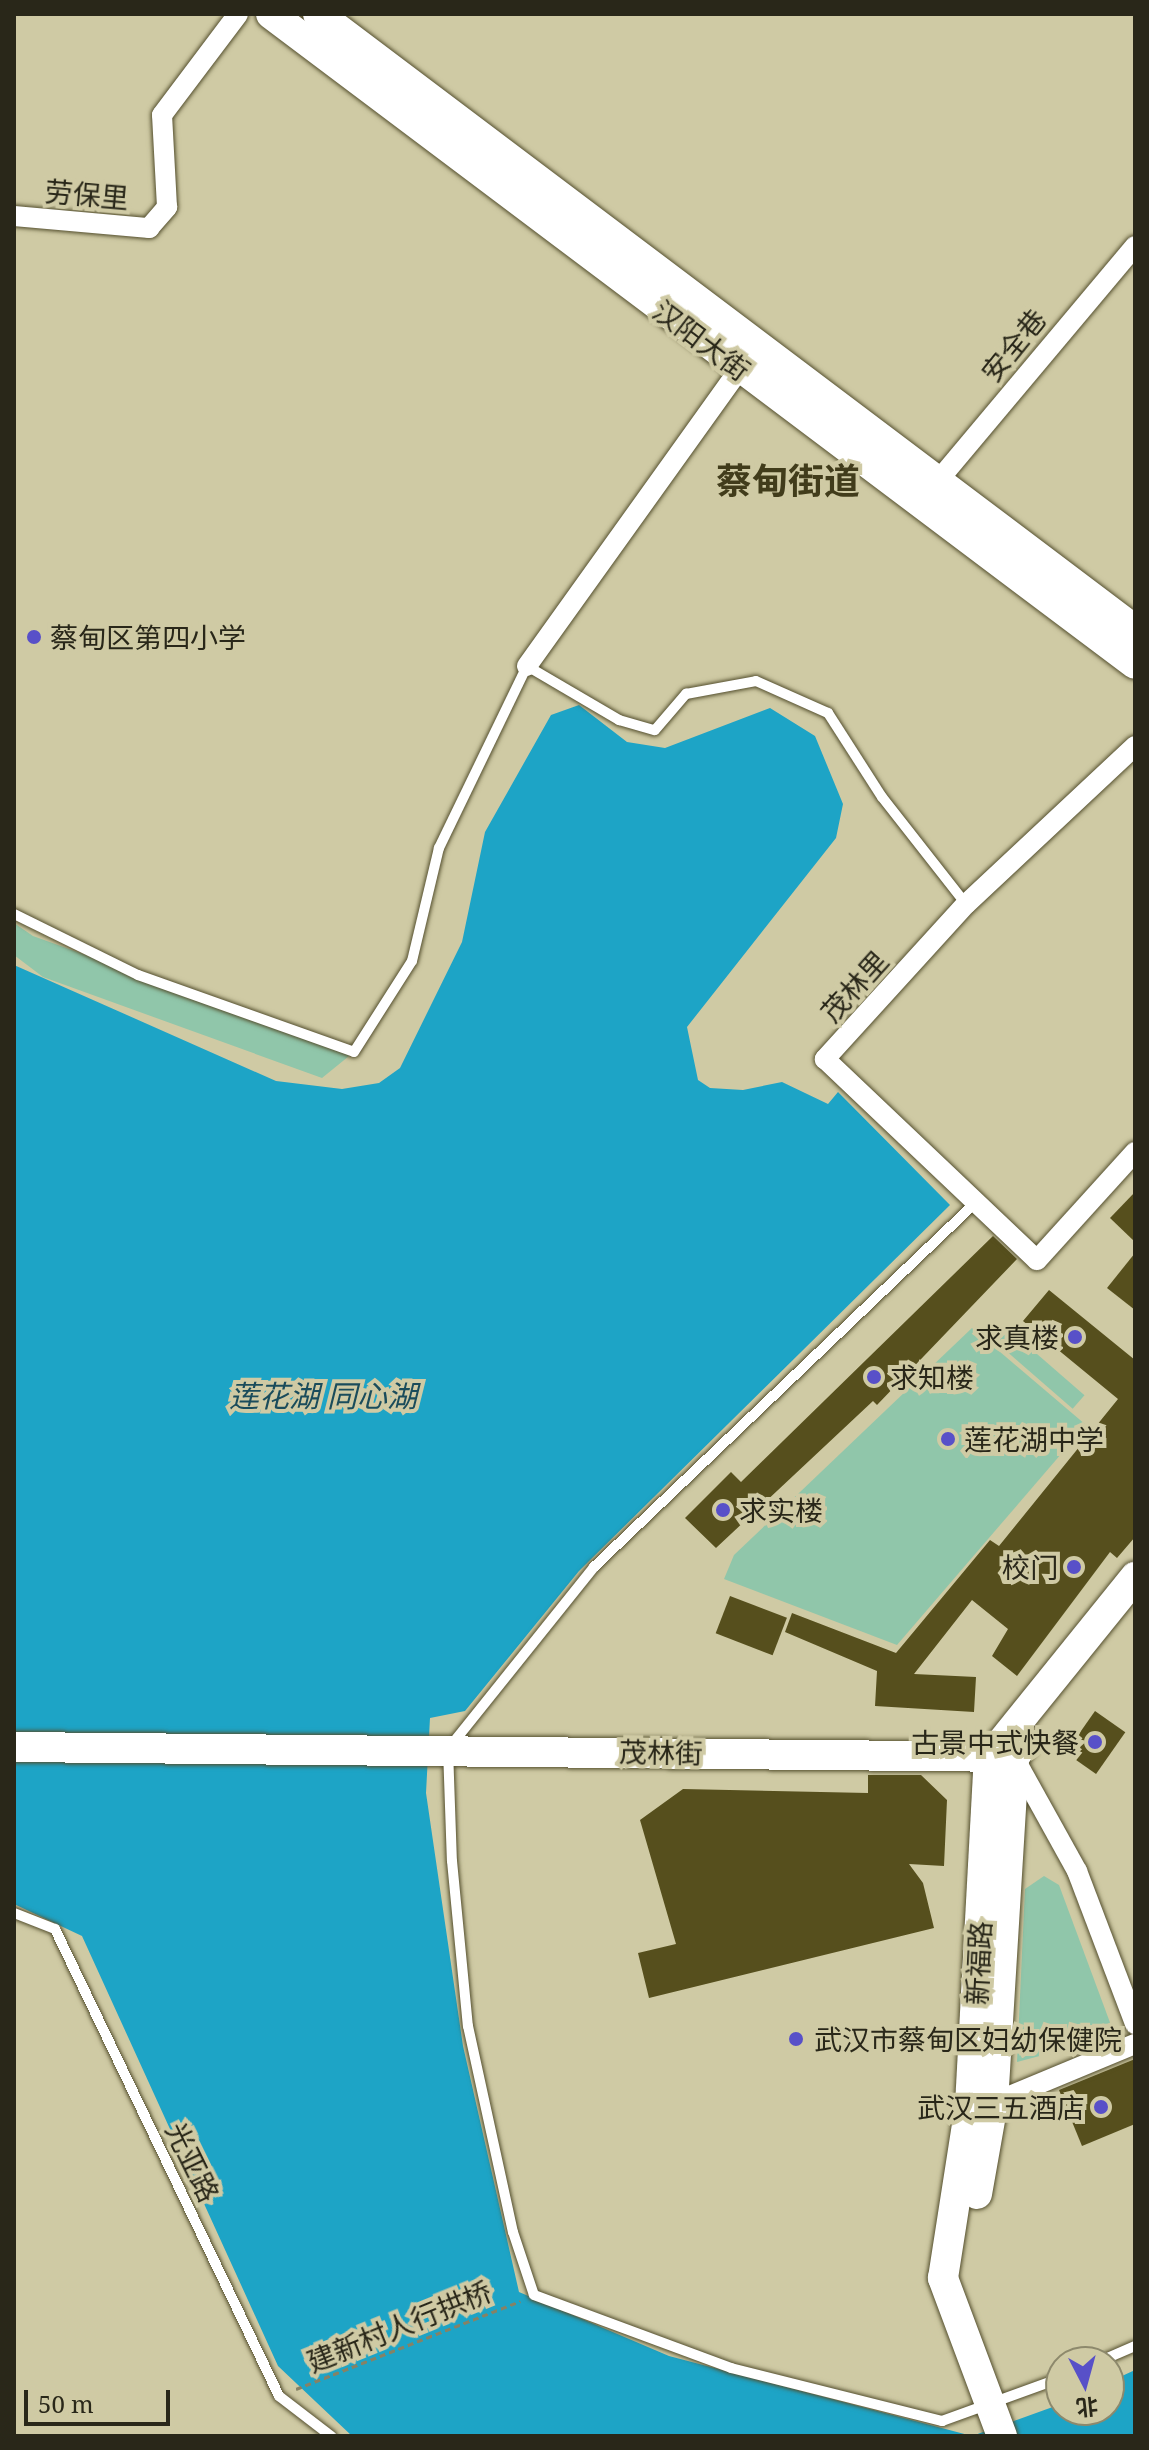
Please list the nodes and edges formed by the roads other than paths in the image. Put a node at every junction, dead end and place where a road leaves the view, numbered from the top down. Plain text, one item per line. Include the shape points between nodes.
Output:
1 (238, 14) edge
2 (271, 14) edge
3 (318, 14) edge
4 (14, 216) edge
5 (1135, 246) edge
6 (740, 368) junction
7 (937, 482) junction
8 (1135, 630) edge
9 (1135, 664) edge
10 (527, 666) junction
11 (1135, 746) edge
12 (966, 904) junction
13 (14, 914) edge
14 (1135, 1152) edge
15 (972, 1206) junction
16 (1135, 1577) edge
17 (1135, 1605) edge
18 (14, 1747) edge
19 (448, 1749) junction
20 (1001, 1758) junction
21 (14, 1913) edge
22 (1135, 2024) edge
23 (1135, 2044) edge
24 (993, 2103) junction
25 (1045, 2390) edge
26 (1003, 2420) edge
27 (331, 2436) edge

1 - 4 street, 劳保里 via 162,115 167,207 149,228
2 - 6 street, 汉阳大街
3 - 7 street, 汉阳大街
5 - 7 street, 安全巷
6 - 9 street, 汉阳大街
6 - 10 street
7 - 8 street, 汉阳大街
10 - 12 lane via 619,720 655,730 686,694 756,681 828,713 882,797
10 - 13 lane via 439,848 412,961 354,1052 138,975
11 - 12 street, 茂林里
12 - 15 street, 茂林里 via 825,1059
14 - 15 street, 茂林里 via 1037,1260
15 - 19 lane via 594,1567
16 - 20 street
17 - 20 street
18 - 19 street, 茂林街
19 - 20 street, 茂林街
19 - 26 lane via 468,2026 513,2232 534,2295 731,2368 942,2421
20 - 22 street via 1077,1871
20 - 24 street, 新福路
20 - 26 street, 新福路 via 970,2105 943,2278
21 - 27 lane, 光亚路 via 55,1929 279,2396
23 - 24 street
24 - 26 street, 新福路 via 962,2282
25 - 26 lane

